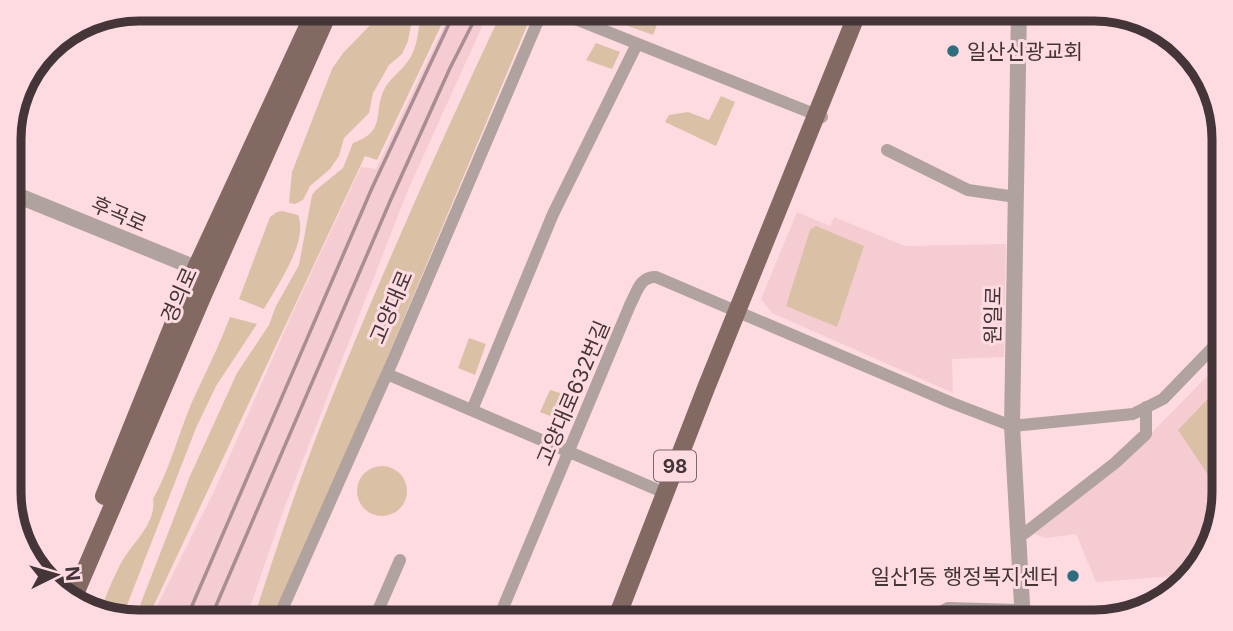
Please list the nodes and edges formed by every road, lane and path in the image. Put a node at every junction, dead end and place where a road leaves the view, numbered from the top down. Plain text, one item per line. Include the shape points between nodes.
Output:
1 (311, 21) edge
2 (324, 21) edge
3 (538, 21) edge
4 (580, 21) edge
5 (854, 21) edge
6 (861, 21) edge
7 (1019, 21) edge
8 (637, 44) junction
9 (819, 115) junction
10 (887, 150) dead end
11 (21, 197) edge
12 (1016, 197) junction
13 (204, 272) junction
14 (740, 313) junction
15 (1212, 348) edge
16 (387, 374) junction
17 (1146, 407) junction
18 (472, 410) junction
19 (1012, 426) junction
20 (570, 453) junction
21 (665, 493) junction
22 (1018, 534) junction
23 (400, 560) dead end
24 (68, 586) edge
25 (76, 592) edge
26 (282, 610) edge
27 (378, 610) edge
28 (503, 610) edge
29 (620, 610) edge
30 (629, 610) edge
31 (944, 610) edge
32 (966, 610) edge
33 (1022, 610) edge

1 - 13 main road, 경의로
2 - 13 main road, 경의로
3 - 16 street, 고양대로
4 - 8 street
5 - 9 main road, 98
6 - 9 main road, 98
7 - 12 street, 원일로
8 - 9 street
8 - 18 street via 553,214
9 - 14 main road, 98
10 - 12 street via 968,190
11 - 13 street, 후곡로
12 - 19 street, 원일로
13 - 24 main road, 경의로
13 - 25 main road, 경의로
14 - 19 street
14 - 20 street, 고양대로632번길 via 656,276 644,279
14 - 21 main road, 98
14 - 30 main road, 98
15 - 17 street via 1163,399
16 - 18 street
16 - 26 street, 고양대로
17 - 19 street via 1133,414
17 - 22 street via 1146,434 1115,463
18 - 20 street
19 - 22 street, 원일로
20 - 21 street
20 - 28 street, 고양대로632번길
21 - 29 main road, 98
22 - 33 street, 원일로
23 - 27 street
31 - 32 street

